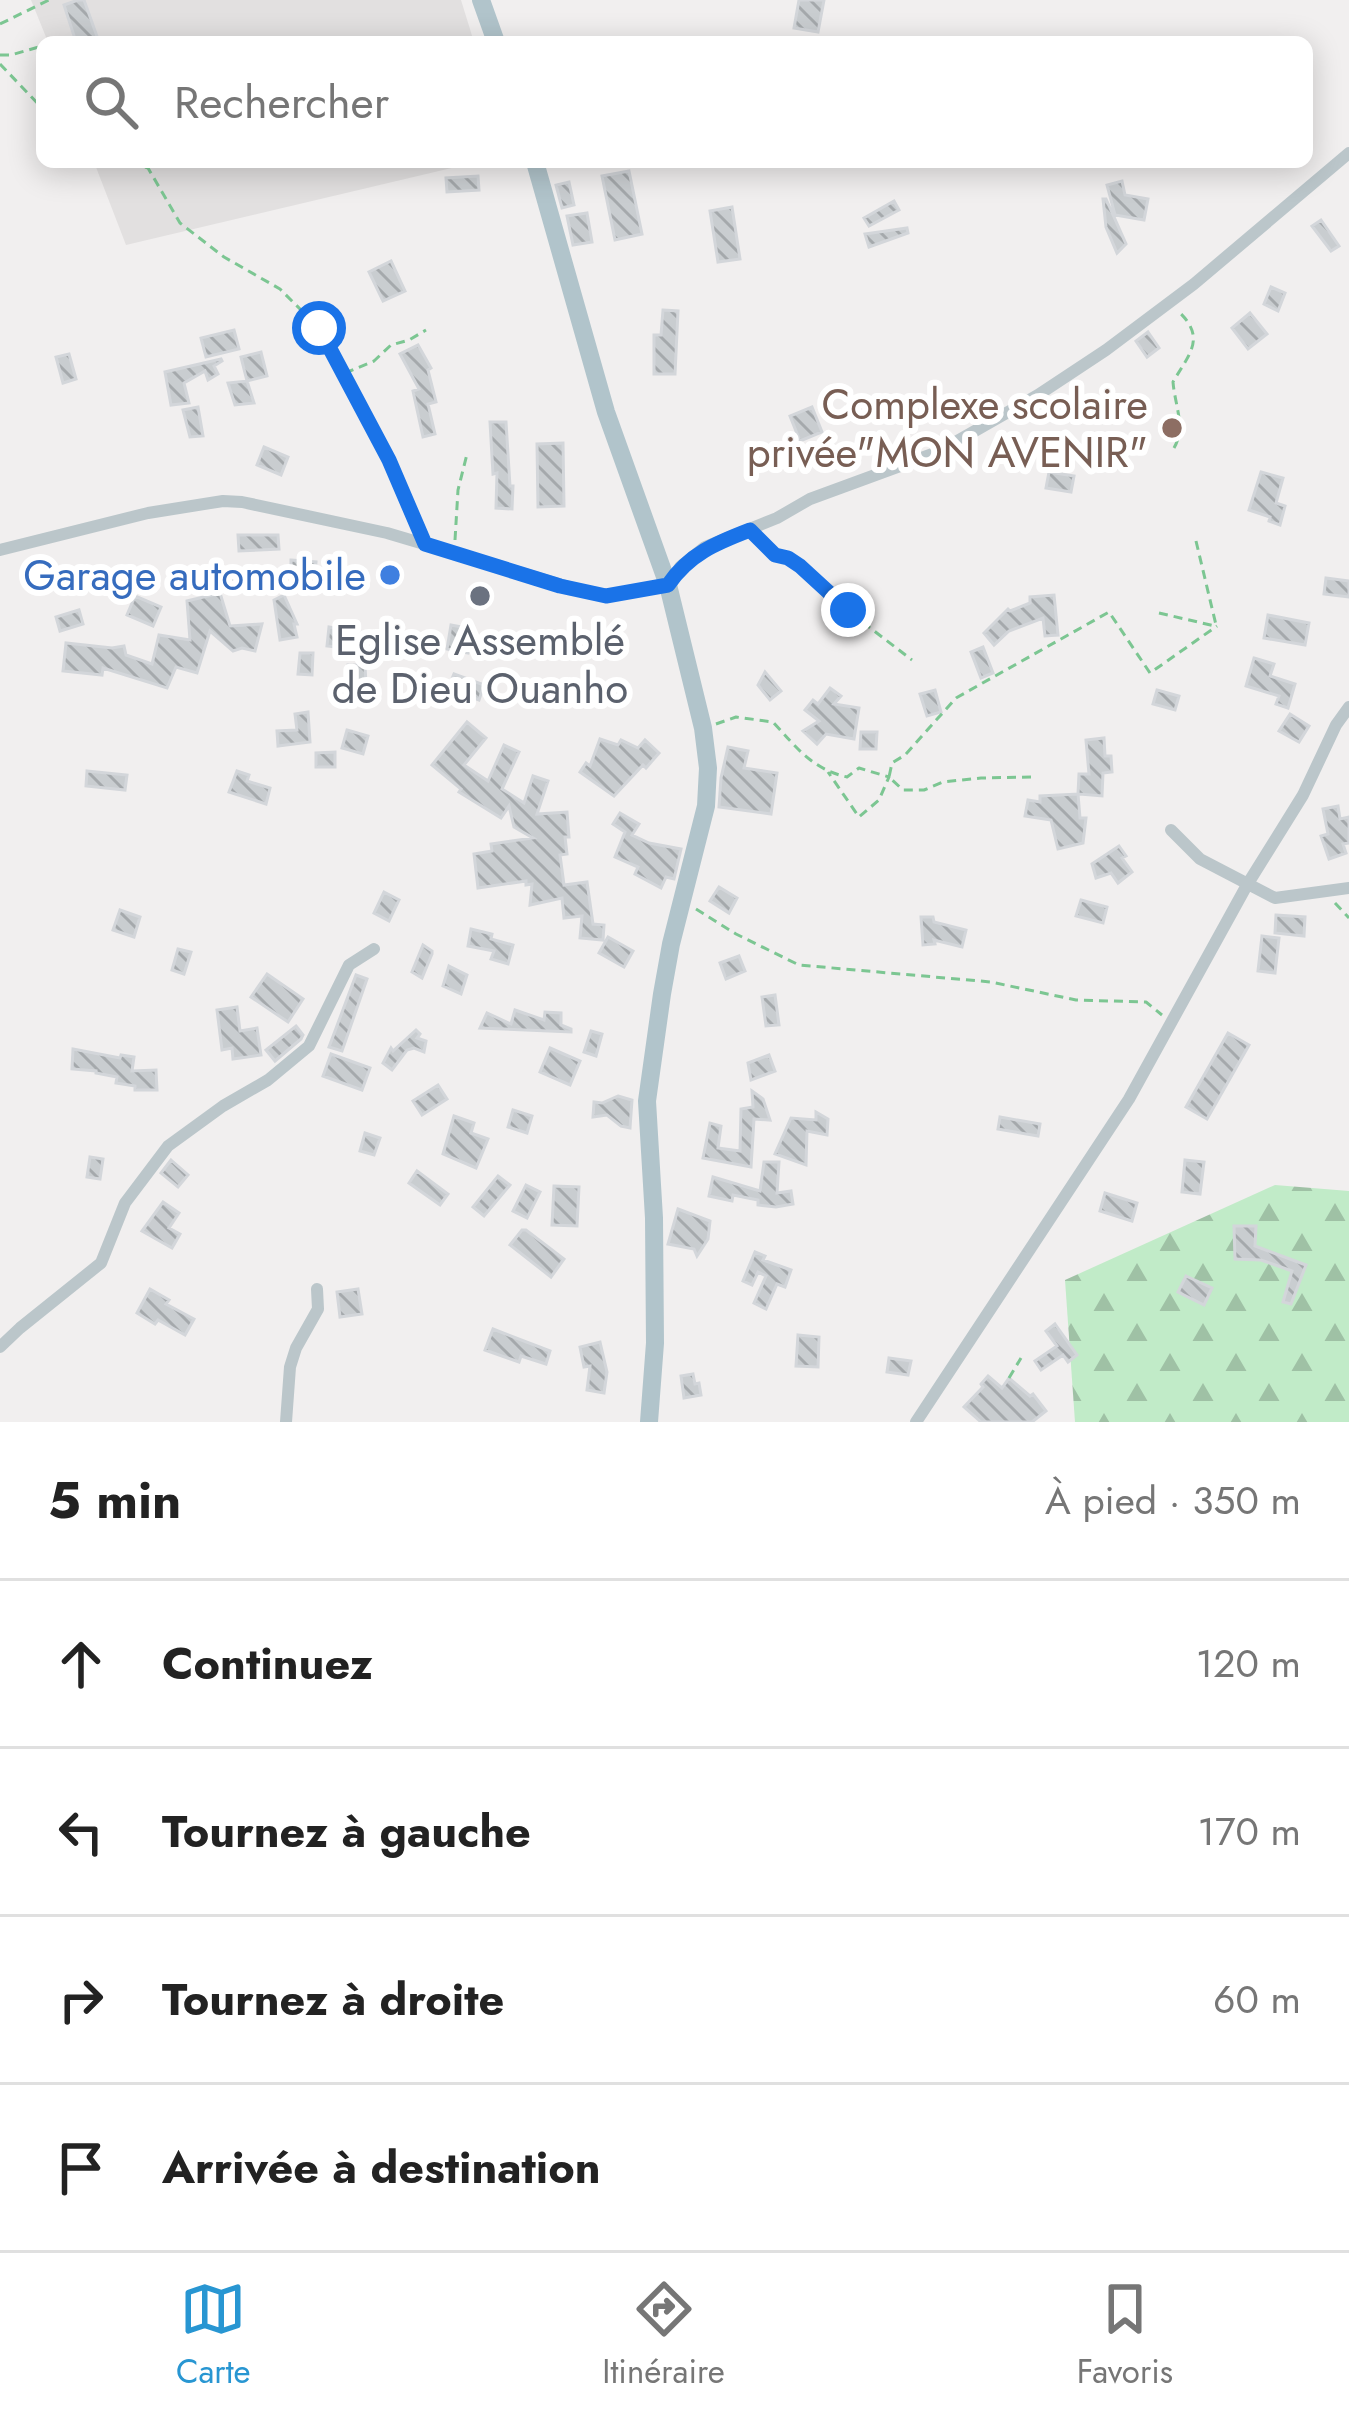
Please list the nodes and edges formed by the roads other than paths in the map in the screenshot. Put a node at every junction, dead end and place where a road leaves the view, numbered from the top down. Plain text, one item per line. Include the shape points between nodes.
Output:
1 (481, 0) edge
2 (494, 36) edge
3 (1349, 153) edge
4 (537, 168) edge
5 (0, 550) edge
6 (668, 585) junction
7 (1349, 706) edge
8 (1171, 830) dead end
9 (1247, 885) junction
10 (1349, 888) edge
11 (374, 950) dead end
12 (317, 1289) dead end
13 (0, 1347) edge
14 (286, 1422) edge
15 (649, 1422) edge
16 (916, 1422) edge

1 - 2 main road
3 - 6 street via 1194,284 1038,395 938,452 706,548
4 - 6 main road via 606,412
5 - 6 street via 223,501 367,528 606,596
6 - 15 main road via 708,768 647,1101 656,1343
7 - 9 street
8 - 9 street via 1200,859
9 - 10 street via 1275,898
9 - 16 street via 1130,1100
11 - 13 street via 349,964 309,1046 169,1146 124,1204 101,1263
12 - 14 street via 318,1309 290,1367

